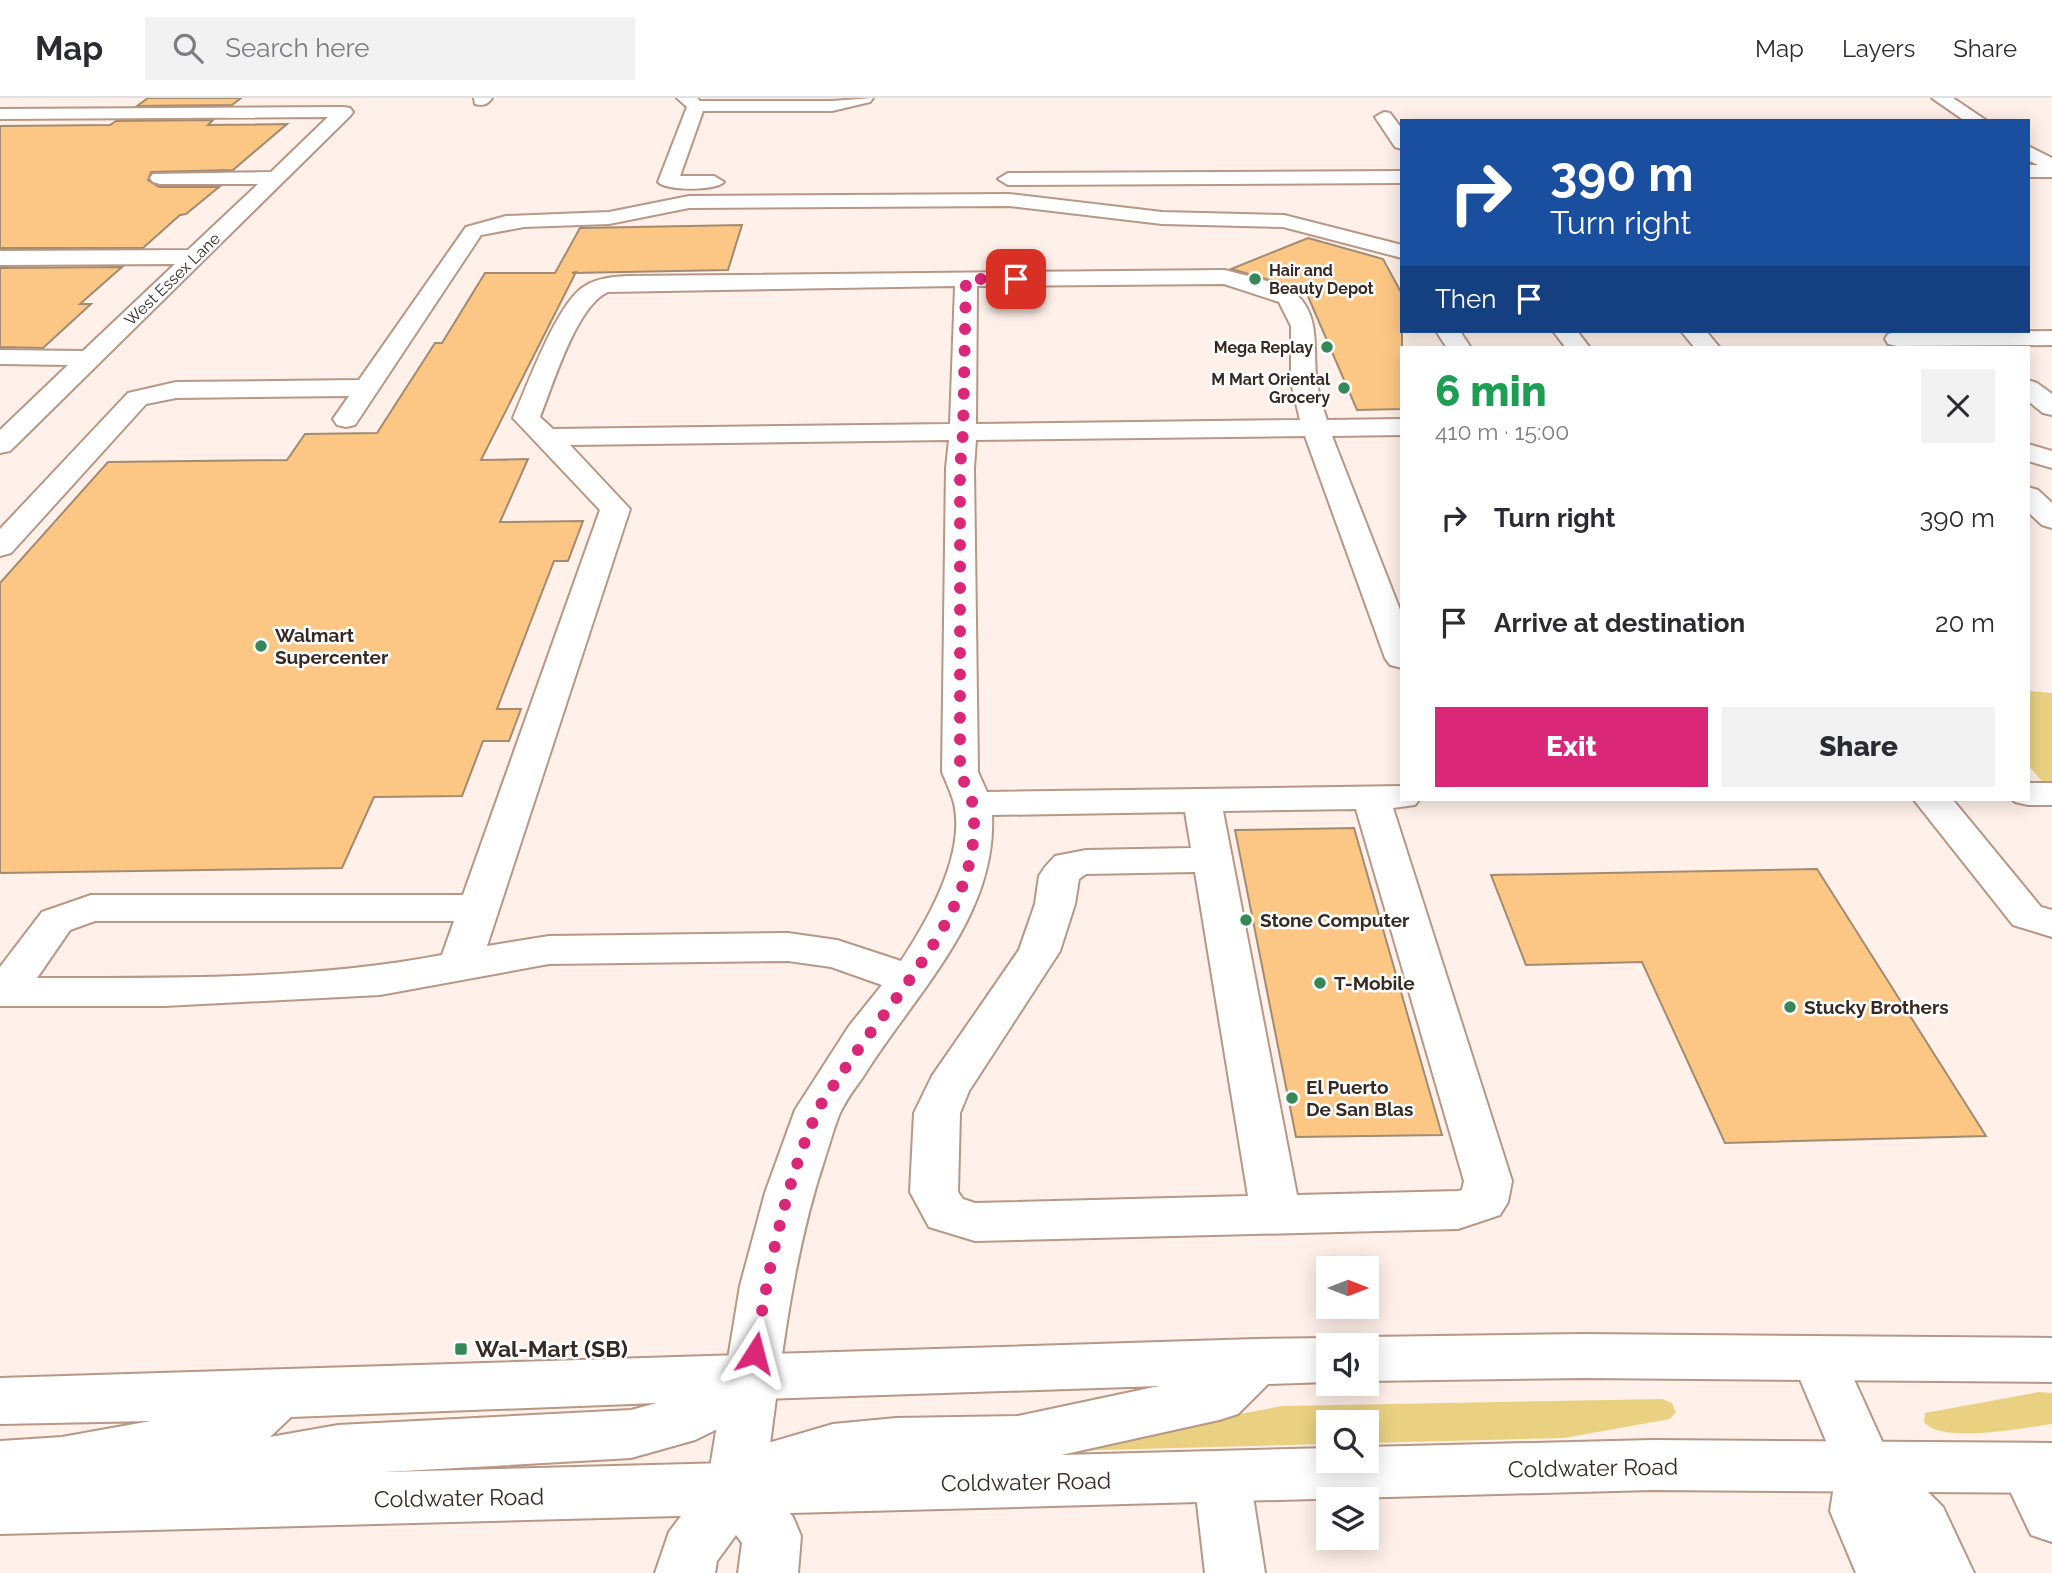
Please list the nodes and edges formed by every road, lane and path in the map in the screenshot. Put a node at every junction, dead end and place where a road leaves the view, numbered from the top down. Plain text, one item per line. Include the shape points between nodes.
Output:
1 (864, 98) edge
2 (1941, 98) edge
3 (691, 102) edge
4 (0, 114) edge
5 (1384, 117) dead end
6 (1975, 119) edge
7 (1400, 140) edge
8 (2030, 153) edge
9 (2052, 168) edge
10 (2030, 171) edge
11 (276, 177) junction
12 (1400, 177) edge
13 (160, 178) dead end
14 (989, 179) dead end
15 (738, 181) dead end
16 (1400, 251) edge
17 (195, 257) junction
18 (0, 258) edge
19 (966, 279) junction
20 (2052, 338) edge
21 (1897, 339) edge
22 (1970, 339) edge
23 (0, 357) edge
24 (90, 358) junction
25 (365, 388) junction
26 (2030, 390) edge
27 (2052, 407) edge
28 (346, 419) dead end
29 (2030, 420) edge
30 (2052, 420) edge
31 (1315, 427) junction
32 (1400, 427) edge
33 (963, 433) junction
34 (544, 437) junction
35 (0, 446) edge
36 (2030, 453) edge
37 (2052, 460) edge
38 (2030, 498) edge
39 (2052, 519) edge
40 (0, 547) edge
41 (1400, 653) edge
42 (2030, 794) edge
43 (2052, 794) edge
44 (1386, 797) edge
45 (1202, 799) junction
46 (1934, 801) edge
47 (973, 804) junction
48 (1213, 860) junction
49 (478, 908) junction
50 (2052, 924) edge
51 (459, 967) junction
52 (910, 979) junction
53 (2, 992) edge
54 (1276, 1214) junction
55 (1818, 1358) junction
56 (1379, 1359) edge
57 (1316, 1360) edge
58 (2052, 1360) edge
59 (1256, 1361) junction
60 (751, 1377) junction
61 (276, 1396) junction
62 (0, 1401) edge
63 (0, 1465) edge
64 (1865, 1467) junction
65 (2046, 1474) edge
66 (1222, 1477) junction
67 (735, 1489) junction
68 (109, 1504) junction
69 (0, 1508) edge
70 (685, 1573) edge
71 (768, 1573) edge
72 (1235, 1573) edge
73 (1886, 1573) edge
74 (1944, 1573) edge

1 - 3 main road via 832,106
2 - 6 main road
3 - 15 main road via 668,182
4 - 11 main road, West Essex Lane via 344,112
5 - 7 main road
8 - 9 main road
9 - 10 main road
11 - 13 main road
11 - 17 main road, West Essex Lane
12 - 14 main road
16 - 25 main road via 1284,221 1162,218 980,198 690,202 606,219 503,222 474,231
17 - 18 main road
17 - 24 main road, West Essex Lane
19 - 31 main road via 1225,278 1274,292 1288,298 1303,326 1304,382
19 - 33 main road
19 - 34 main road via 626,283 595,289 571,320 526,418
20 - 22 main road
21 - 22 main road
23 - 24 main road
24 - 35 main road, West Essex Lane
25 - 28 main road
25 - 40 main road via 176,390 137,398
26 - 27 main road
29 - 30 main road
31 - 32 main road
31 - 33 main road
31 - 41 main road
33 - 34 main road
33 - 47 main road via 960,772
34 - 49 main road via 615,509
36 - 37 main road
38 - 39 main road
42 - 43 main road
44 - 45 main road
44 - 54 main road via 1488,1181 1486,1191 1483,1202 1458,1210
45 - 47 main road
45 - 48 main road
46 - 50 main road via 2027,916
47 - 52 main road via 974,838 965,878 940,933
48 - 54 main road
48 - 54 main road via 1086,862 1069,866 1059,876 1039,951 948,1088 937,1113 934,1192 946,1214 975,1222
49 - 51 main road
49 - 53 main road via 91,908 56,920
51 - 52 main road via 549,950 788,947 837,954
51 - 53 main road via 380,981 302,986
52 - 60 main road via 818,1110 772,1260
55 - 56 main road
55 - 58 main road
55 - 64 main road
57 - 59 main road
59 - 60 main road
59 - 67 main road via 1219,1397 1018,1440 833,1449 778,1464
60 - 61 main road
60 - 67 main road
60 - 68 main road via 713,1405 675,1423 631,1434 338,1450 153,1482
61 - 62 main road
61 - 63 main road via 241,1429 62,1462
64 - 65 main road, Coldwater Road
64 - 66 main road, Coldwater Road via 1651,1465
64 - 73 main road via 1859,1511
64 - 74 main road via 1922,1526
66 - 67 main road, Coldwater Road
66 - 72 main road
67 - 68 main road, Coldwater Road
67 - 70 main road via 690,1551
67 - 71 main road via 772,1536
68 - 69 main road, Coldwater Road

